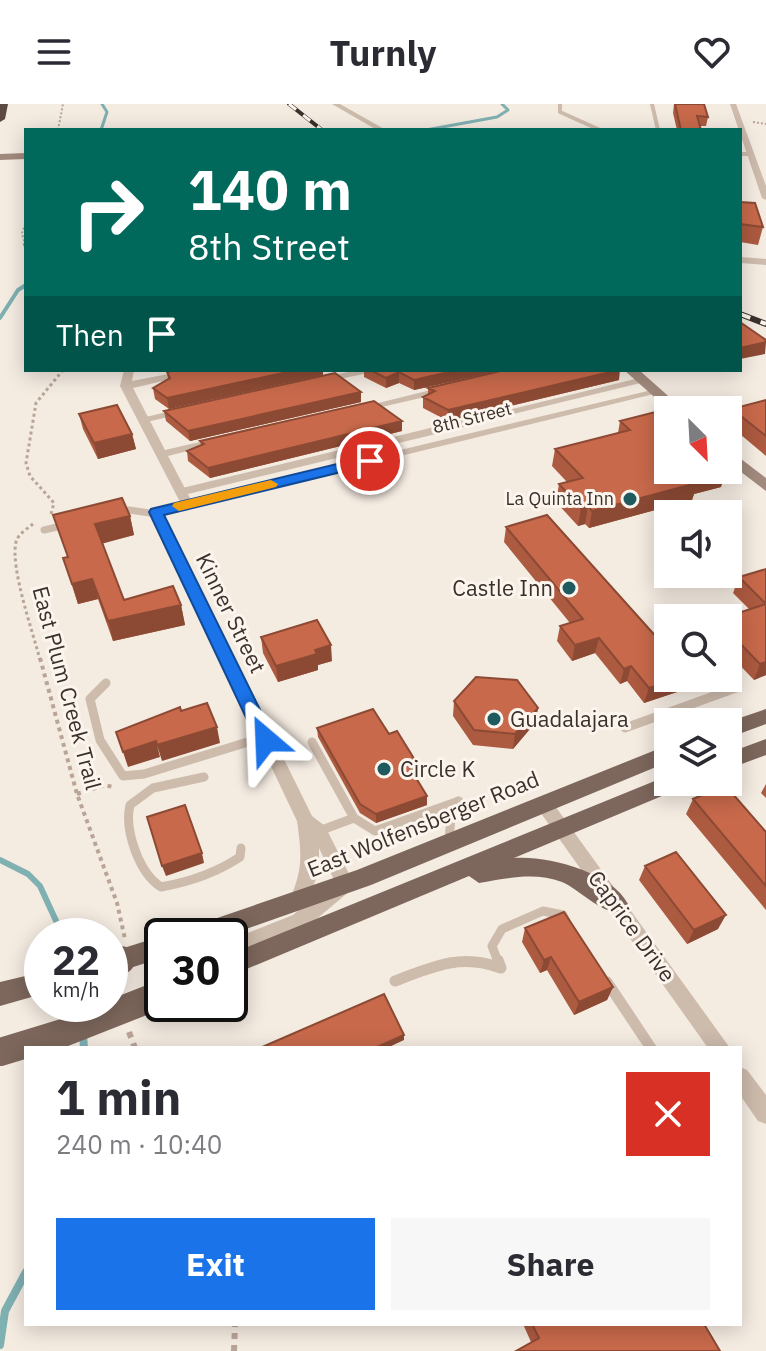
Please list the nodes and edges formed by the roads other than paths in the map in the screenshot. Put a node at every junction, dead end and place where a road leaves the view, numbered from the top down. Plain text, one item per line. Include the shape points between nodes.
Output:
1 (3, 104) edge
2 (335, 104) edge
3 (560, 104) edge
4 (652, 104) edge
5 (733, 104) edge
6 (0, 119) edge
7 (378, 128) edge
8 (596, 128) edge
9 (658, 128) edge
10 (742, 128) edge
11 (742, 129) edge
12 (742, 154) edge
13 (751, 154) junction
14 (24, 156) edge
15 (0, 157) edge
16 (766, 198) edge
17 (742, 260) edge
18 (766, 262) edge
19 (129, 372) edge
20 (195, 372) edge
21 (361, 372) edge
22 (637, 375) edge
23 (325, 380) edge
24 (126, 386) junction
25 (454, 388) edge
26 (656, 392) junction
27 (661, 396) edge
28 (189, 410) edge
29 (346, 412) edge
30 (144, 420) junction
31 (223, 440) edge
32 (162, 454) junction
33 (742, 466) edge
34 (766, 486) edge
35 (184, 498) junction
36 (115, 513) edge
37 (156, 513) junction
38 (72, 523) edge
39 (44, 530) dead end
40 (106, 683) dead end
41 (725, 692) edge
42 (766, 716) edge
43 (742, 725) edge
44 (625, 728) dead end
45 (264, 737) junction
46 (312, 742) dead end
47 (766, 747) edge
48 (742, 756) edge
49 (654, 759) edge
50 (204, 777) dead end
51 (654, 790) edge
52 (544, 804) junction
53 (354, 818) junction
54 (312, 826) junction
55 (562, 829) junction
56 (449, 842) junction
57 (241, 848) dead end
58 (345, 884) junction
59 (402, 894) junction
60 (297, 903) junction
61 (616, 904) junction
62 (248, 919) edge
63 (572, 928) edge
64 (248, 942) edge
65 (248, 958) edge
66 (598, 968) edge
67 (395, 981) dead end
68 (24, 988) edge
69 (0, 994) edge
70 (144, 1001) edge
71 (650, 1046) edge
72 (719, 1046) edge
73 (0, 1052) edge
74 (742, 1080) edge
75 (766, 1113) edge

1 - 6 highway
2 - 7 street
3 - 8 lane via 560,112
4 - 9 lane
5 - 10 street
11 - 13 street
12 - 13 lane
13 - 16 street
14 - 15 street
17 - 18 street
19 - 24 street
20 - 24 street
21 - 23 lane
22 - 26 street
22 - 35 lane
24 - 30 street
25 - 29 street
26 - 27 street
26 - 35 street, 8th Street
28 - 30 lane
30 - 32 street
31 - 32 street
32 - 35 street
33 - 34 street
35 - 37 street, 8th Street
36 - 37 lane
37 - 45 street, Kinner Street
38 - 39 lane
40 - 45 lane via 90,699 92,711 108,762 123,776
41 - 44 lane
42 - 43 main road
45 - 54 street, Kinner Street
46 - 53 lane
47 - 48 main road
49 - 52 main road, East Wolfensberger Road
50 - 57 lane via 141,794 131,802 127,819 148,879 161,887 172,885 231,864
51 - 55 main road
52 - 55 street, Caprice Drive
52 - 56 main road, East Wolfensberger Road
53 - 54 lane
53 - 56 lane via 375,831 459,801 451,815
54 - 58 street, Kinner Street
54 - 60 street, Kinner Street via 309,884
55 - 59 main road
55 - 61 street, Caprice Drive
56 - 58 main road, East Wolfensberger Road
58 - 60 main road, East Wolfensberger Road
58 - 64 street via 300,921
59 - 61 main road via 506,868 543,866 576,876
59 - 65 main road
60 - 62 main road, East Wolfensberger Road
61 - 72 street, Caprice Drive
63 - 67 lane via 563,915 543,911 502,929 492,946 501,968 482,959 454,959
66 - 71 lane
68 - 69 main road
70 - 73 main road, bridge
74 - 75 street

